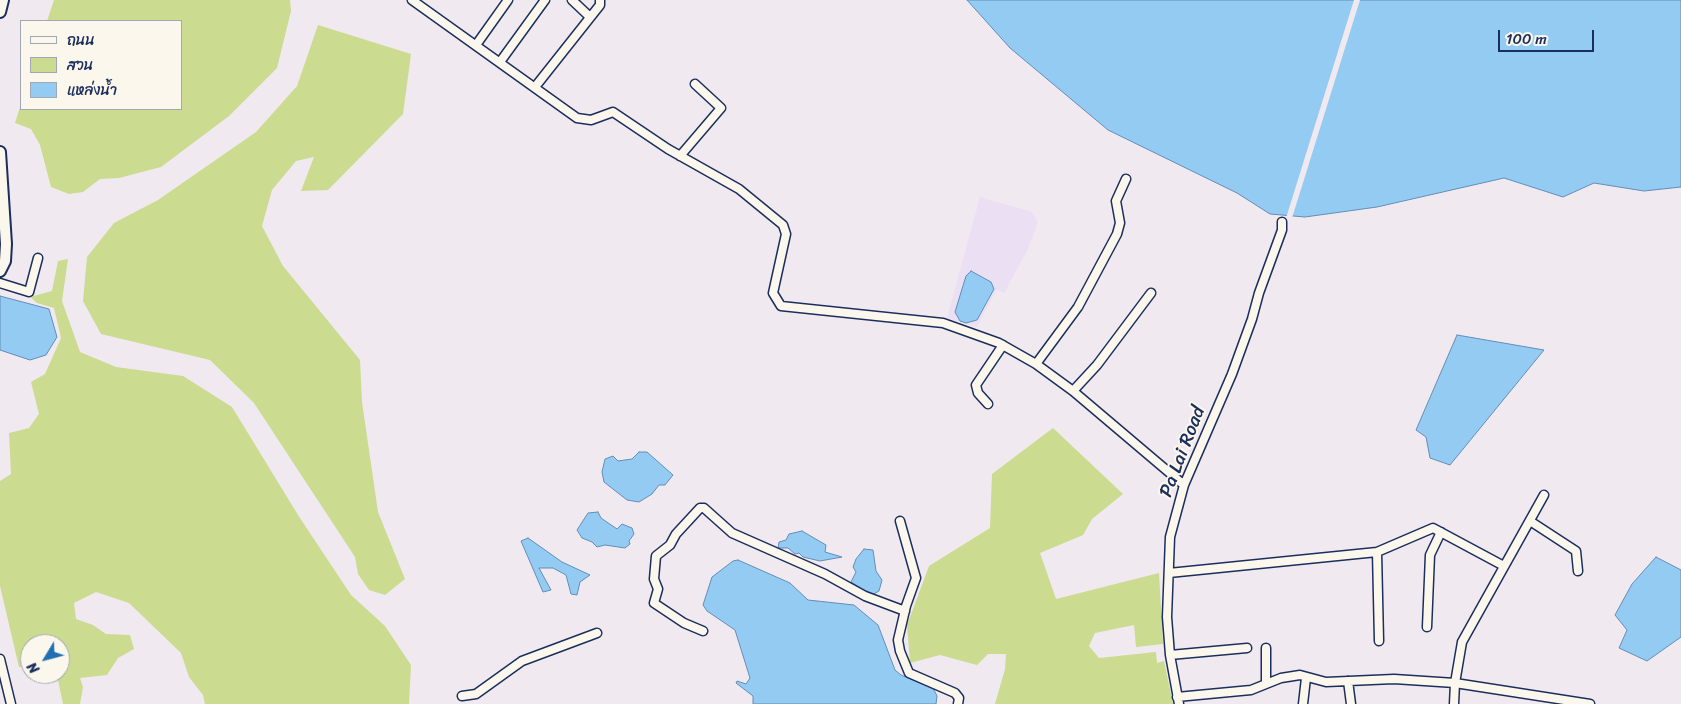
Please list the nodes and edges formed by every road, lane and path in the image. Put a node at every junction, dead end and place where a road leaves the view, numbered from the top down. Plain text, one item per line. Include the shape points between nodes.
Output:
1 (3, 0) edge
2 (412, 0) edge
3 (508, 0) edge
4 (545, 0) edge
5 (572, 0) edge
6 (600, 0) edge
7 (0, 12) edge
8 (590, 17) junction
9 (476, 45) junction
10 (500, 62) junction
11 (695, 84) dead end
12 (535, 86) junction
13 (0, 152) edge
14 (680, 156) junction
15 (1126, 179) dead end
16 (1282, 222) dead end
17 (38, 258) dead end
18 (0, 271) edge
19 (0, 283) edge
20 (1151, 293) dead end
21 (1003, 345) junction
22 (1036, 364) junction
23 (1073, 391) junction
24 (988, 404) dead end
25 (1184, 485) junction
26 (1544, 496) dead end
27 (900, 520) dead end
28 (1530, 521) junction
29 (1441, 532) junction
30 (1377, 552) junction
31 (1502, 565) dead end
32 (1578, 571) dead end
33 (1169, 574) junction
34 (905, 611) junction
35 (1427, 627) dead end
36 (703, 631) dead end
37 (597, 633) dead end
38 (1379, 641) dead end
39 (1247, 648) dead end
40 (1266, 648) dead end
41 (1170, 656) junction
42 (0, 659) edge
43 (1306, 678) junction
44 (1348, 681) junction
45 (1266, 683) junction
46 (1455, 683) junction
47 (462, 696) dead end
48 (1538, 700) edge
49 (1178, 701) edge
50 (11, 704) edge
51 (958, 704) edge
52 (1304, 704) edge
53 (1351, 704) edge
54 (1454, 704) edge
55 (1590, 704) edge

1 - 7 street
2 - 9 street
3 - 9 street
4 - 10 street
5 - 8 street
6 - 8 street via 600,5
8 - 12 street
9 - 10 street
10 - 12 street
11 - 14 street via 721,108
12 - 14 street via 577,118 591,120 613,112
13 - 18 street via 6,244 5,261
14 - 21 street via 739,189 783,225 786,234 773,294 781,306 943,323
15 - 22 street via 1116,202 1120,224 1117,234 1078,307
16 - 25 street, Pa Lai Road via 1232,374
17 - 19 street via 29,292
20 - 23 street via 1113,345
21 - 22 street
21 - 24 street via 976,385 978,393
22 - 23 street
23 - 25 street
25 - 33 street, Pa Lai Road via 1170,537
26 - 28 street
27 - 34 street via 916,570
28 - 32 street via 1576,551
28 - 46 street via 1462,642
29 - 30 street via 1434,528
29 - 31 street
29 - 35 street via 1430,555
30 - 33 street
30 - 38 street
33 - 41 street, Pa Lai Road via 1167,617
34 - 36 street via 865,596 825,574 732,533 700,508 670,545 656,556 654,579 658,589 654,603
34 - 51 street via 898,640 908,671 955,693 959,698
37 - 47 street via 522,661 476,694
39 - 41 street
40 - 45 street
41 - 49 street, Pa Lai Road
42 - 50 street
43 - 44 street via 1326,682
43 - 45 street via 1300,675
43 - 52 street
44 - 46 street
44 - 53 street
45 - 49 street via 1251,690
46 - 48 street
46 - 54 street
48 - 55 street

